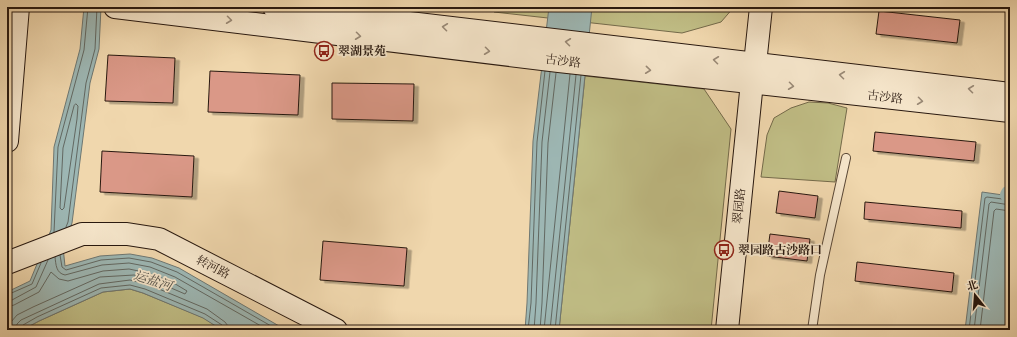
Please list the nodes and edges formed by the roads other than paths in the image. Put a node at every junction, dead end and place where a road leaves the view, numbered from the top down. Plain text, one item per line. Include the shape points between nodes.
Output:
1 (18, 7) edge
2 (116, 7) edge
3 (274, 7) edge
4 (761, 7) edge
5 (121, 8) edge
6 (523, 46) junction
7 (753, 73) junction
8 (1010, 94) edge
9 (1010, 111) edge
10 (7, 141) edge
11 (846, 158) dead end
12 (13, 260) edge
13 (336, 330) edge
14 (727, 330) edge
15 (812, 330) edge

1 - 10 main road
2 - 5 main road, 古沙路
6 -> 3 main road, 古沙路
4 - 7 main road, 翠园路
5 -> 6 main road, 古沙路
6 - 7 main road, 古沙路
8 -> 7 main road, 古沙路
7 -> 9 main road, 古沙路
7 - 14 main road, 翠园路
11 - 15 lane via 820,275
12 - 13 main road, 转河路 via 82,234 127,234 159,239

